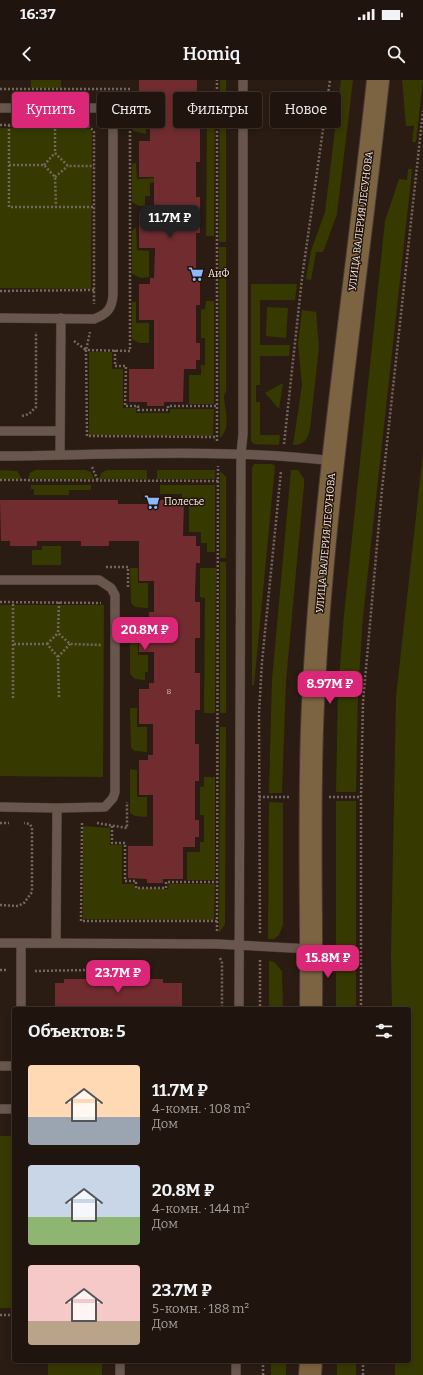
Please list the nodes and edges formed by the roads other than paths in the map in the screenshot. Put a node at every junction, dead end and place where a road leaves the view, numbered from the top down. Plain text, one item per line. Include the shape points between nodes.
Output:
1 (243, 80) edge
2 (378, 80) edge
3 (0, 108) edge
4 (0, 318) edge
5 (61, 318) junction
6 (0, 431) edge
7 (60, 431) junction
8 (241, 454) junction
9 (0, 456) edge
10 (60, 456) junction
11 (334, 461) junction
12 (0, 580) edge
13 (0, 807) edge
14 (57, 808) junction
15 (0, 943) edge
16 (21, 943) junction
17 (56, 943) junction
18 (239, 945) junction
19 (312, 949) junction
20 (21, 1007) edge
21 (239, 1007) edge
22 (311, 1007) edge
23 (0, 1066) edge
24 (12, 1066) edge
25 (0, 1109) edge
26 (12, 1109) edge
27 (120, 1363) edge
28 (236, 1363) edge
29 (310, 1363) edge
30 (120, 1375) edge
31 (236, 1375) edge
32 (310, 1375) edge

1 - 8 lane
2 - 11 main road, УЛИЦА ВАЛЕРИЯ ЛЕСУНОВА
3 - 5 lane via 100,108 108,113 113,121 113,304 104,315 94,319
4 - 5 lane
5 - 7 lane
6 - 7 lane
7 - 10 lane
8 - 10 lane
8 - 11 lane
8 - 18 lane
9 - 10 lane
11 - 19 main road, УЛИЦА ВАЛЕРИЯ ЛЕСУНОВА via 320,592 313,705
12 - 14 lane via 99,580 111,588 115,595 115,792 105,807
13 - 14 lane
14 - 17 lane
15 - 16 lane
16 - 17 lane
16 - 20 lane
17 - 18 lane
18 - 19 lane
18 - 21 lane
19 - 22 main road, УЛИЦА ВАЛЕРИЯ ЛЕСУНОВА
23 - 24 lane
25 - 26 lane
27 - 30 lane
28 - 31 lane
29 - 32 main road

